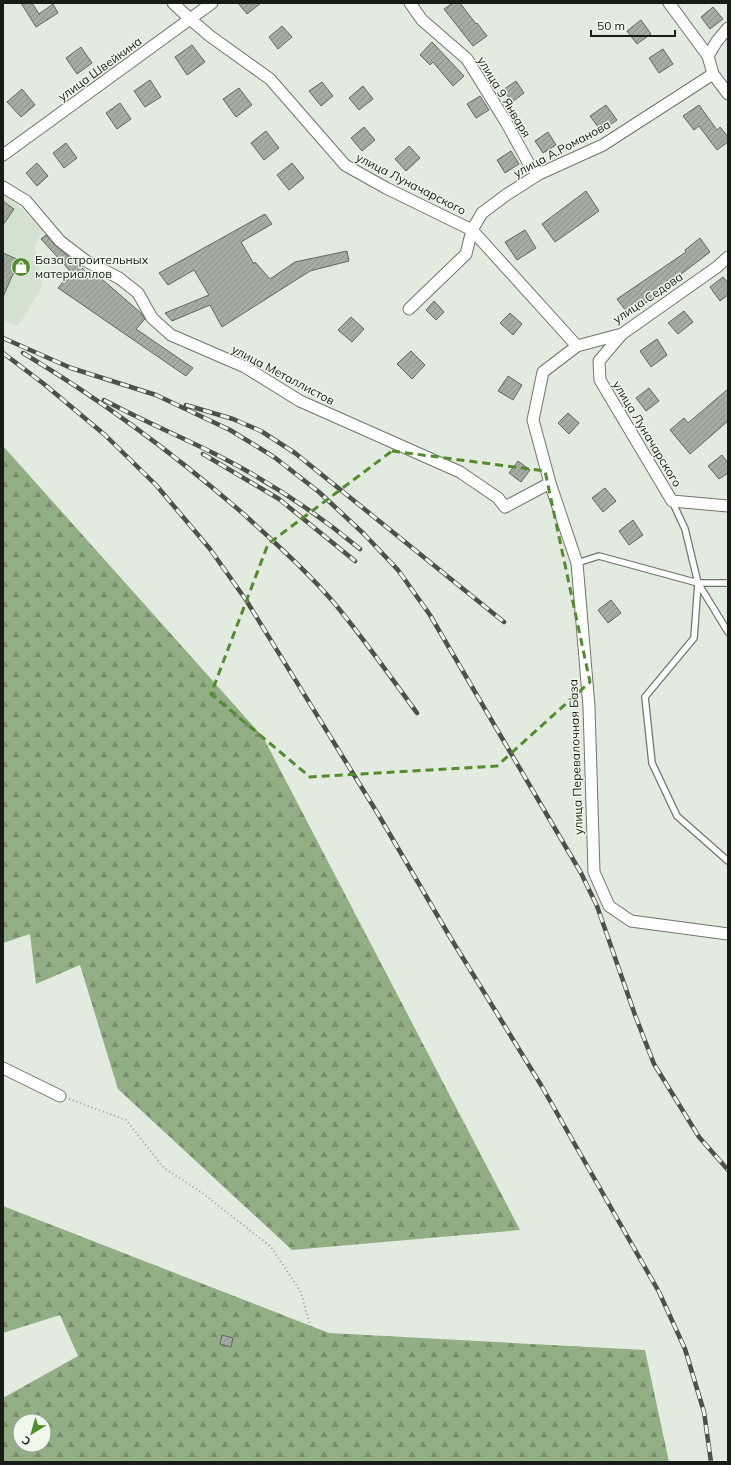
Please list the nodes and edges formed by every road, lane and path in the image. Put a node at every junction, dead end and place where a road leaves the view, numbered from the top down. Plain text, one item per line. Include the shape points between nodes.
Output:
1 (173, 3) edge
2 (212, 3) edge
3 (410, 3) edge
4 (669, 3) edge
5 (190, 19) junction
6 (728, 28) edge
7 (708, 56) junction
8 (713, 74) junction
9 (728, 94) edge
10 (3, 155) edge
11 (539, 174) junction
12 (3, 186) edge
13 (472, 230) junction
14 (728, 257) edge
15 (409, 309) dead end
16 (622, 334) junction
17 (577, 346) junction
18 (550, 483) junction
19 (672, 501) junction
20 (728, 506) edge
21 (578, 563) junction
22 (698, 582) junction
23 (728, 583) edge
24 (728, 632) edge
25 (728, 861) edge
26 (728, 934) edge
27 (3, 1068) edge
28 (60, 1096) joint
29 (347, 1462) edge

1 - 5 street, улица Луначарского
2 - 5 street, улица Швейкина
3 - 11 street, улица 9 Января via 422,20 467,59 529,164
4 - 7 street
5 - 10 street, улица Швейкина
5 - 13 street, улица Луначарского via 270,79 345,164 386,188
6 - 7 street
7 - 8 street
8 - 9 street
8 - 11 street, улица А.Романова via 603,145
11 - 13 street, улица А.Романова via 482,213
12 - 18 street, улица Металлистов via 26,201 60,241 86,261 119,278 138,293 152,318 171,335 245,367 300,402 460,472 498,498 505,507
13 - 15 street via 466,254
13 - 17 street, улица Луначарского
14 - 16 street, улица Седова
16 - 17 street, улица Седова
16 - 19 street, улица Луначарского via 599,361 600,380
17 - 18 street, улица Седова via 543,372 533,420
18 - 21 street, улица Перевалочная База
19 - 20 street, улица Луначарского
19 - 22 lane via 685,529
21 - 22 lane via 599,556
21 - 26 street, улица Перевалочная База via 589,707 594,872 609,906 631,921
22 - 23 lane
22 - 24 lane
22 - 25 lane via 694,638 645,697 652,763 676,816
27 - 28 street
28 - 29 path via 126,1120 164,1168 201,1192 271,1247 301,1292 315,1345 313,1392 321,1413 346,1448

